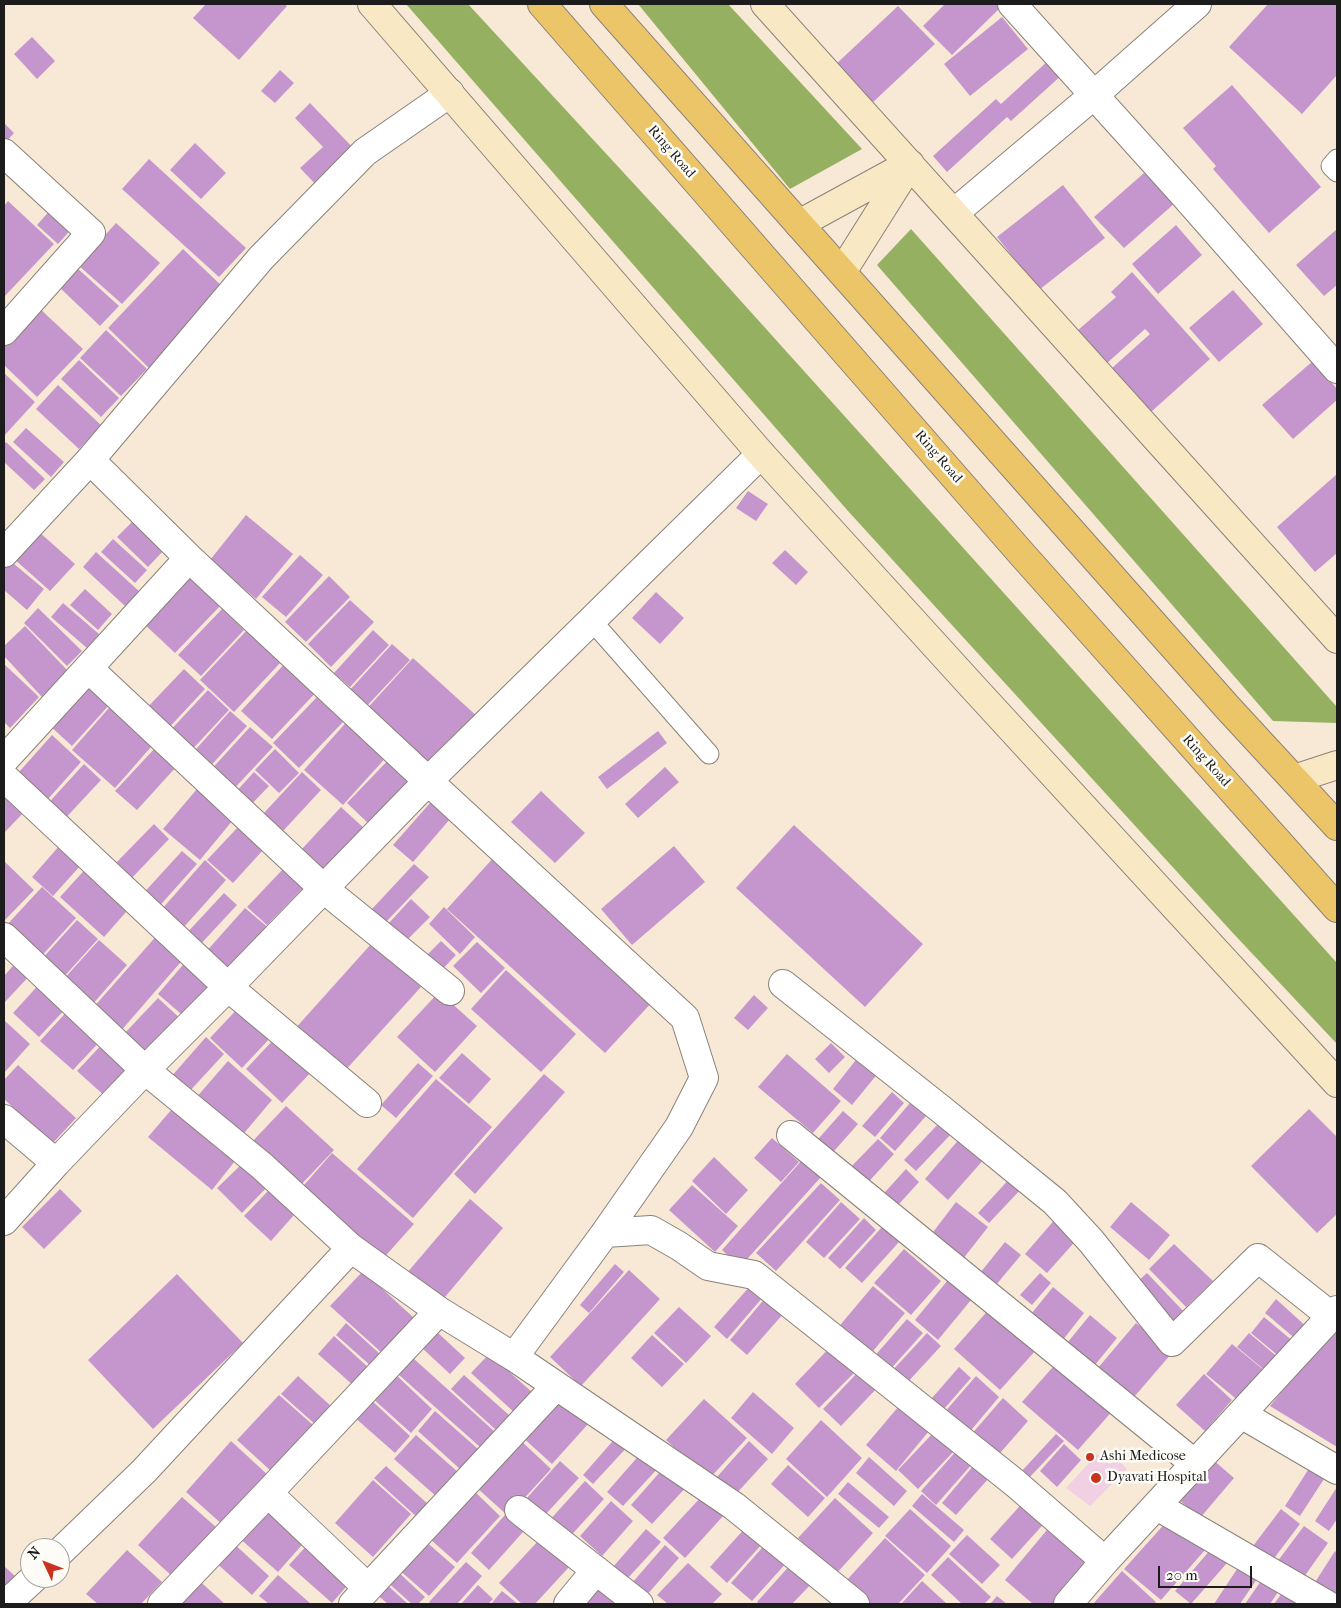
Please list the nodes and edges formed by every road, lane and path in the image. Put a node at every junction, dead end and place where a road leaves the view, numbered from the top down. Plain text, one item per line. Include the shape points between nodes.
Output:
1 (372, 4) edge
2 (542, 4) edge
3 (604, 4) edge
4 (765, 4) edge
5 (1012, 4) edge
6 (1197, 4) edge
7 (450, 93) junction
8 (1094, 95) junction
9 (4, 153) edge
10 (1337, 159) edge
11 (910, 164) junction
12 (1337, 172) edge
13 (954, 213) junction
14 (799, 224) junction
15 (842, 272) junction
16 (4, 331) edge
17 (1337, 370) edge
18 (760, 454) junction
19 (90, 460) junction
20 (4, 553) edge
21 (189, 558) junction
22 (592, 621) junction
23 (1337, 639) edge
24 (88, 668) junction
25 (709, 754) dead end
26 (4, 760) edge
27 (1337, 765) edge
28 (4, 777) edge
29 (1294, 779) junction
30 (428, 781) junction
31 (1337, 826) edge
32 (324, 889) junction
33 (1337, 908) edge
34 (4, 937) edge
35 (783, 984) dead end
36 (228, 988) junction
37 (450, 991) dead end
38 (145, 1070) junction
39 (1337, 1083) edge
40 (367, 1102) dead end
41 (4, 1118) edge
42 (791, 1135) dead end
43 (56, 1163) junction
44 (4, 1222) edge
45 (605, 1233) junction
46 (351, 1248) junction
47 (439, 1311) junction
48 (1334, 1313) edge
49 (514, 1357) junction
50 (556, 1386) junction
51 (1241, 1414) junction
52 (1195, 1464) junction
53 (1337, 1470) edge
54 (268, 1493) junction
55 (1157, 1506) junction
56 (519, 1510) dead end
57 (70, 1542) edge
58 (1105, 1561) junction
59 (596, 1570) junction
60 (23, 1588) edge
61 (360, 1596) edge
62 (6, 1604) edge
63 (162, 1604) edge
64 (568, 1604) edge
65 (638, 1604) edge
66 (856, 1604) edge
67 (1068, 1604) edge
68 (1326, 1604) edge

1 - 7 street
2 - 33 main road, Ring Road via 1020,552
3 - 14 main road
4 - 11 street
5 - 8 street
6 - 8 street
7 - 18 street
7 - 19 street via 365,152 260,258
8 - 13 street
8 - 17 street
9 - 16 street via 92,233
10 - 12 lane via 1331,166
11 - 13 street
11 - 14 street
11 - 15 street
13 - 23 street
14 - 15 main road
15 - 29 main road
18 - 22 street
18 - 39 street
19 - 20 street
19 - 21 street
21 - 24 street
21 - 30 street
22 - 25 lane
22 - 30 street
24 - 26 street
24 - 32 street
27 - 29 street
28 - 36 street
29 - 31 main road
30 - 32 street
30 - 45 street via 686,1018 704,1078 679,1127
32 - 36 street
32 - 37 street
34 - 38 street
35 - 48 street via 1055,1202 1091,1241 1172,1342 1258,1258
36 - 38 street
36 - 40 street
38 - 43 street
38 - 46 street via 262,1166
41 - 43 street
42 - 52 street
43 - 44 street
45 - 49 street
45 - 58 street via 651,1230 708,1266 754,1275 1015,1483
46 - 47 street
46 - 57 street via 144,1471
47 - 49 street
47 - 54 street
48 - 51 street
49 - 50 street
50 - 61 street
50 - 66 street via 734,1506
51 - 52 street
51 - 53 street
52 - 55 street
54 - 61 street
54 - 63 street
55 - 58 street
55 - 68 street
56 - 59 street
58 - 67 street
59 - 64 street
59 - 65 street
60 - 62 street

